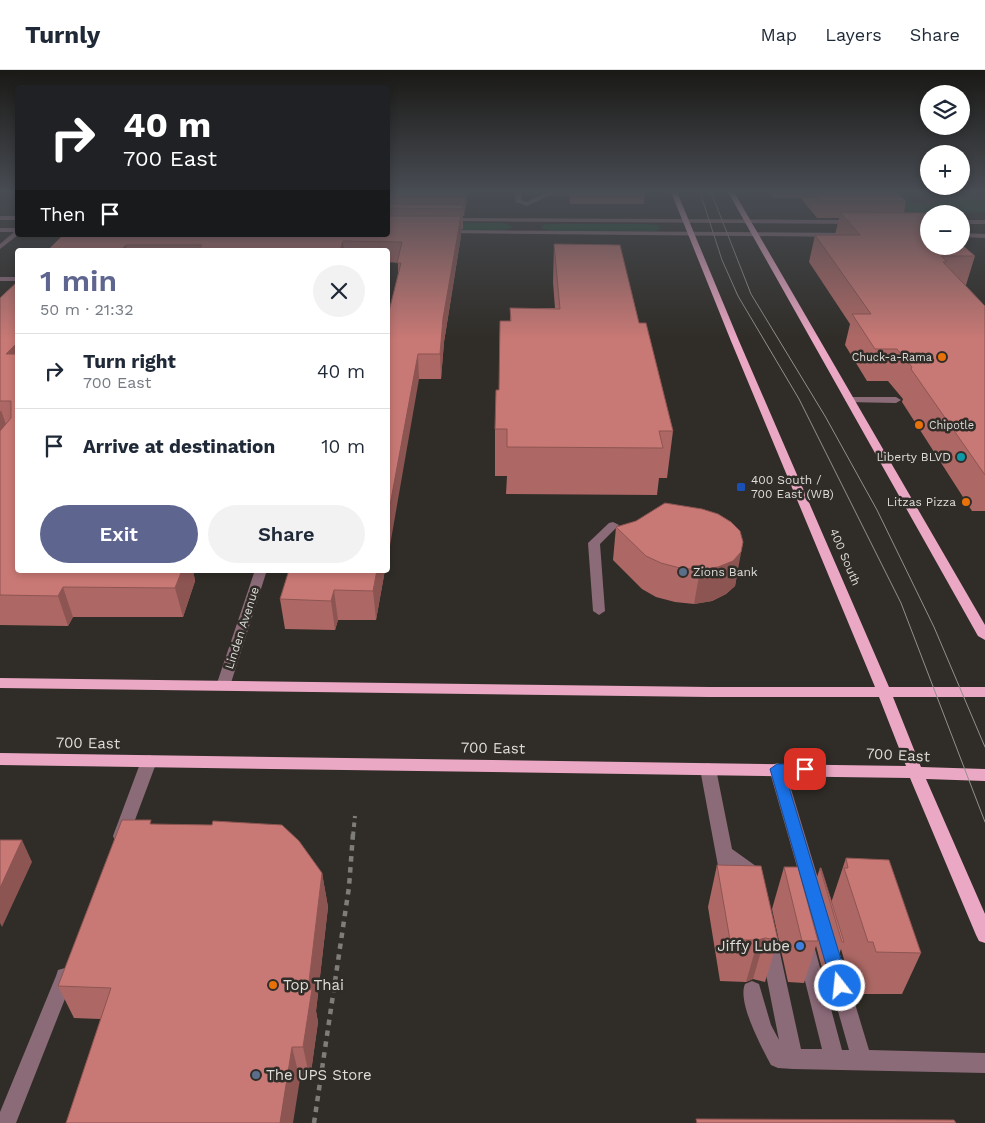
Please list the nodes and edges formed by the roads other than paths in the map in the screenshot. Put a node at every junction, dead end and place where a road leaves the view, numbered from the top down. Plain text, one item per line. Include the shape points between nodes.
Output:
1 (693, 241) edge
2 (758, 241) edge
3 (0, 279) edge
4 (15, 279) edge
5 (850, 400) junction
6 (896, 400) dead end
7 (613, 525) dead end
8 (260, 573) edge
9 (599, 612) dead end
10 (985, 636) edge
11 (0, 683) edge
12 (223, 686) junction
13 (884, 691) junction
14 (985, 692) edge
15 (0, 759) edge
16 (149, 761) junction
17 (708, 769) junction
18 (777, 769) junction
19 (916, 773) junction
20 (985, 776) edge
21 (115, 849) edge
22 (724, 852) junction
23 (804, 858) junction
24 (787, 876) edge
25 (758, 894) edge
26 (733, 897) edge
27 (821, 920) dead end
28 (764, 923) edge
29 (802, 931) edge
30 (985, 935) edge
31 (827, 938) dead end
32 (72, 959) edge
33 (752, 990) dead end
34 (793, 1059) junction
35 (836, 1060) junction
36 (862, 1061) junction
37 (985, 1063) edge
38 (6, 1123) edge

1 - 13 main road, 400 South
2 - 5 main road
3 - 4 street
5 - 6 street
5 - 10 main road
7 - 9 street via 594,543
8 - 12 street, Linden Avenue
11 - 12 main road
12 - 13 main road
13 - 14 main road
13 - 19 main road, 400 South
15 - 16 main road, 700 East
16 - 17 main road, 700 East
16 - 21 street
17 - 18 main road, 700 East
17 - 22 street
18 - 19 main road, 700 East
18 - 23 street
19 - 20 main road, 700 East
19 - 30 main road, 400 South
22 - 25 street via 754,874
22 - 26 street
23 - 24 street
23 - 27 street
28 - 34 street
29 - 35 street
31 - 36 street
32 - 38 street
33 - 34 street via 762,1027 778,1058
34 - 35 street
35 - 36 street
36 - 37 street

